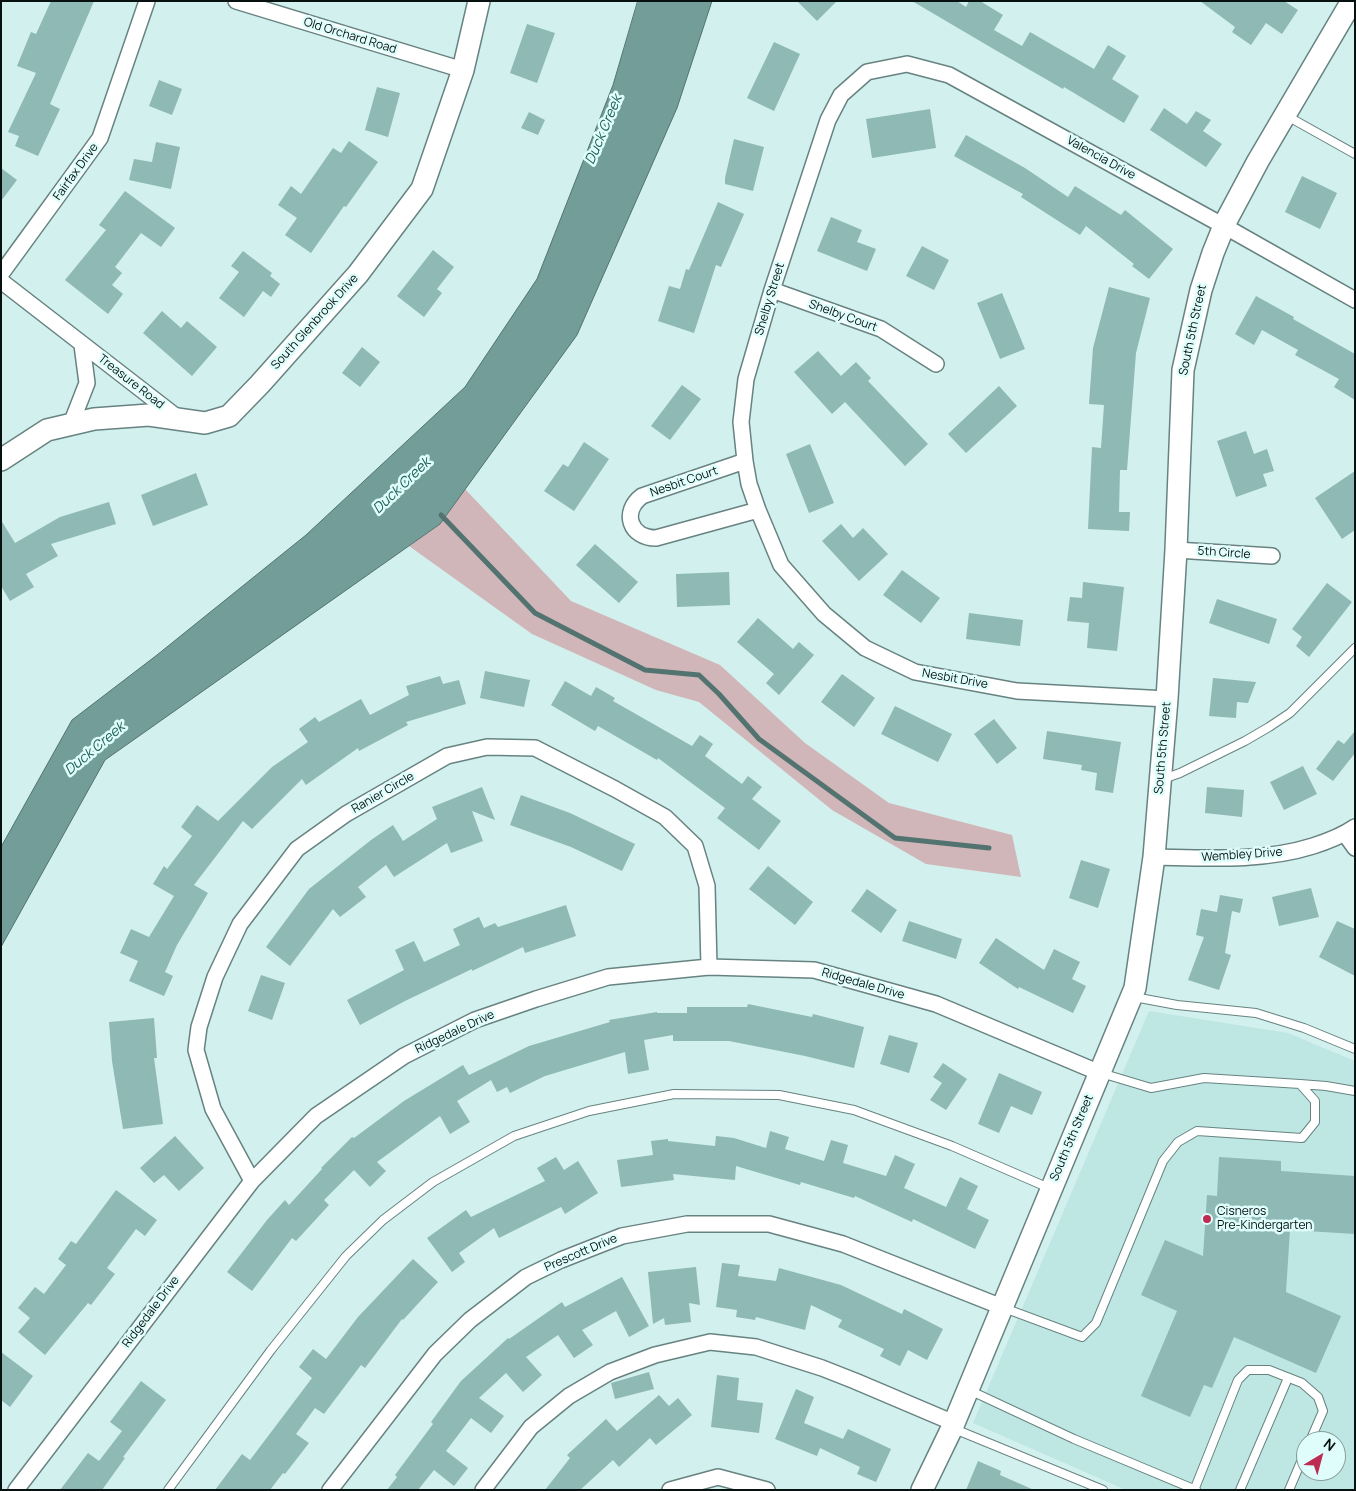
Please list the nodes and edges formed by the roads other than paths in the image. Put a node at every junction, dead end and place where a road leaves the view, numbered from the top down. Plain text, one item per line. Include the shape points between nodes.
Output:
1 (147, 1) edge
2 (236, 1) edge
3 (479, 1) edge
4 (1352, 1) edge
5 (463, 70) junction
6 (842, 95) joint
7 (1285, 115) junction
8 (1355, 154) edge
9 (1224, 226) junction
10 (1, 274) edge
11 (1, 281) edge
12 (772, 290) junction
13 (1355, 300) edge
14 (82, 345) junction
15 (936, 364) dead end
16 (180, 420) junction
17 (71, 424) junction
18 (1, 460) edge
19 (745, 461) junction
20 (758, 510) junction
21 (1176, 550) junction
22 (1272, 556) dead end
23 (1355, 648) edge
24 (1167, 699) junction
25 (1160, 780) junction
26 (1350, 830) edge
27 (1355, 848) edge
28 (1154, 857) junction
29 (709, 967) junction
30 (1132, 997) junction
31 (1355, 1050) edge
32 (1100, 1073) junction
33 (1300, 1084) junction
34 (1355, 1091) edge
35 (252, 1181) junction
36 (1051, 1188) junction
37 (1002, 1307) junction
38 (1288, 1378) junction
39 (968, 1390) junction
40 (953, 1425) junction
41 (1314, 1431) edge
42 (1296, 1474) edge
43 (1196, 1489) edge
44 (16, 1490) edge
45 (168, 1490) edge
46 (330, 1490) edge
47 (482, 1490) edge
48 (670, 1490) edge
49 (767, 1490) edge
50 (922, 1490) edge
51 (1103, 1490) edge
52 (1240, 1490) edge
53 (1289, 1490) edge

1 - 10 street, Fairfax Drive via 100,138
2 - 5 street, Old Orchard Road
3 - 5 street, South Glenbrook Drive
4 - 7 street, South 5th Street
5 - 16 street, South Glenbrook Drive via 422,189 358,274 229,416 205,423
6 - 9 street, Valencia Drive via 868,72 907,64 949,76
6 - 12 street, Shelby Street via 828,120
7 - 8 lane
7 - 9 street, South 5th Street
9 - 13 street, Valencia Drive
9 - 21 street, South 5th Street via 1201,290 1182,370
11 - 14 street, Treasure Road
12 - 15 street, Shelby Court via 881,329
12 - 19 street, Shelby Street via 746,379 741,422
14 - 16 street, Treasure Road
14 - 17 street, Treasure Road via 87,383
16 - 17 street, South Glenbrook Drive via 148,415
17 - 18 street, South Glenbrook Drive via 47,430
19 - 20 street, Shelby Street
19 - 20 street, Nesbit Court via 642,496 632,506 630,519 642,536 656,538
20 - 24 street, Nesbit Drive via 781,565 824,614 865,648 915,672 1017,691
21 - 22 street, 5th Circle
21 - 24 street, South 5th Street
23 - 25 lane via 1290,713 1238,745
24 - 25 street, South 5th Street
25 - 28 street, South 5th Street
26 - 27 street
26 - 28 street, Wembley Drive via 1327,842 1269,856
28 - 30 street, South 5th Street
29 - 32 street, Ridgedale Drive via 814,970 936,1004
29 - 35 street, Ridgedale Drive via 608,977 476,1020 404,1056 316,1116
29 - 35 street, Ranier Circle via 707,886 695,846 665,816 535,748 487,747 447,756 346,814 297,849 240,924 215,977 199,1027 196,1050 212,1109
30 - 31 lane via 1256,1013 1304,1028
30 - 32 street, South 5th Street
32 - 33 lane via 1150,1088 1204,1078
32 - 36 street, South 5th Street
33 - 34 lane
33 - 37 lane via 1315,1101 1315,1122 1302,1138 1197,1131 1178,1142 1163,1161 1096,1323 1082,1336
35 - 44 street, Ridgedale Drive
36 - 37 street, South 5th Street
36 - 45 lane via 952,1146 854,1110 779,1095 674,1094 589,1111 514,1136 433,1182 383,1220 346,1256
37 - 39 street, South 5th Street
37 - 46 street, Prescott Drive via 843,1244 770,1224 687,1224 622,1236 526,1277 470,1320 435,1354
38 - 41 lane via 1302,1383 1318,1397 1323,1411
38 - 43 lane via 1268,1370 1248,1370 1238,1380
38 - 52 lane
39 - 40 street, South 5th Street
39 - 43 lane via 1074,1439
40 - 47 street via 822,1368 756,1347 710,1342 655,1355 610,1372 569,1396 531,1427
40 - 50 street, South 5th Street
40 - 51 lane
42 - 53 lane
48 - 49 street via 718,1477

